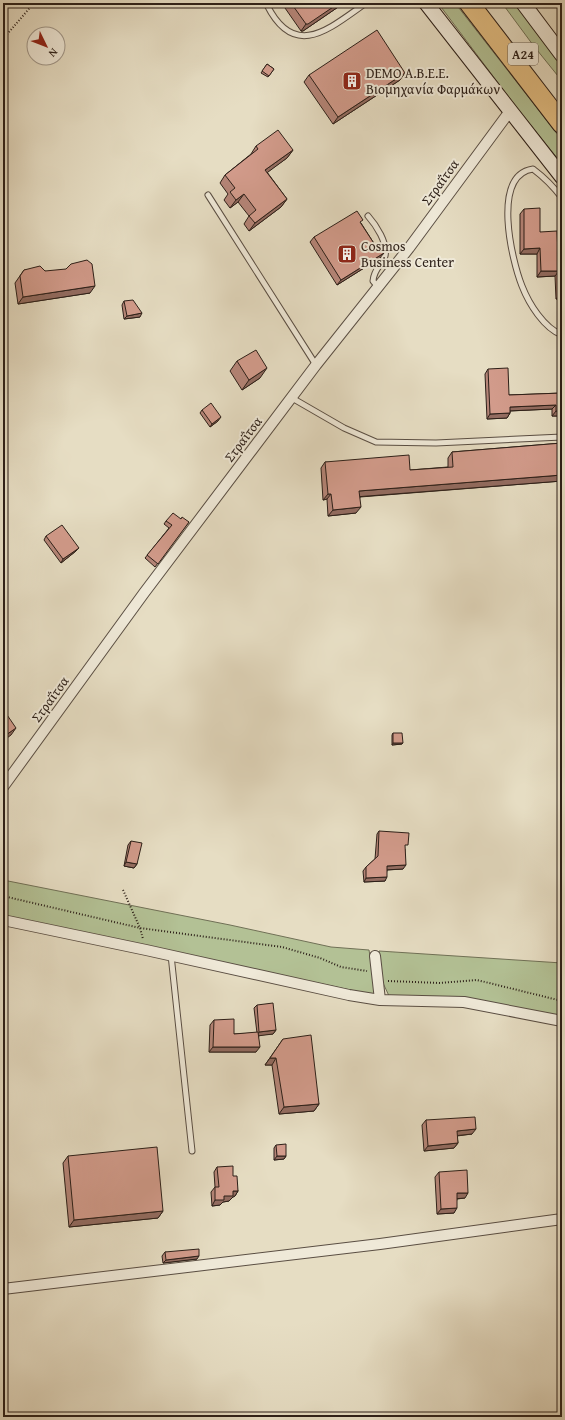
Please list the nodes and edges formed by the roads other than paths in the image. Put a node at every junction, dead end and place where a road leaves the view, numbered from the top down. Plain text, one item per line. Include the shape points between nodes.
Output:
1 (268, 3) edge
2 (366, 3) edge
3 (426, 3) edge
4 (469, 3) edge
5 (485, 3) edge
6 (523, 3) edge
7 (561, 52) edge
8 (562, 103) edge
9 (510, 111) junction
10 (562, 124) edge
11 (562, 177) edge
12 (208, 195) dead end
13 (562, 198) edge
14 (368, 216) dead end
15 (378, 287) junction
16 (562, 335) edge
17 (316, 365) junction
18 (292, 398) junction
19 (562, 437) edge
20 (3, 787) edge
21 (3, 920) edge
22 (171, 955) junction
23 (375, 956) dead end
24 (380, 1000) junction
25 (562, 1021) edge
26 (192, 1151) dead end
27 (562, 1219) edge
28 (3, 1289) edge

1 - 2 lane via 267,6 276,22 287,31 304,37 319,34
3 - 9 street
4 - 10 highway, Α24
5 - 8 highway, Α24
6 - 7 street
9 - 11 street
9 - 15 street, Στραΐτσα via 410,248
12 - 17 lane
13 - 16 lane via 533,169 527,170 516,181 509,195 508,223 522,288 548,326
14 - 15 lane via 378,228 384,249 385,257 374,273 373,281
15 - 17 street, Στραΐτσα
17 - 18 street, Στραΐτσα
18 - 19 lane via 344,428 376,442 436,443
18 - 20 street, Στραΐτσα via 144,593
21 - 22 street
22 - 24 street
22 - 26 lane
23 - 24 street
24 - 25 street via 464,1002
27 - 28 street via 380,1244

